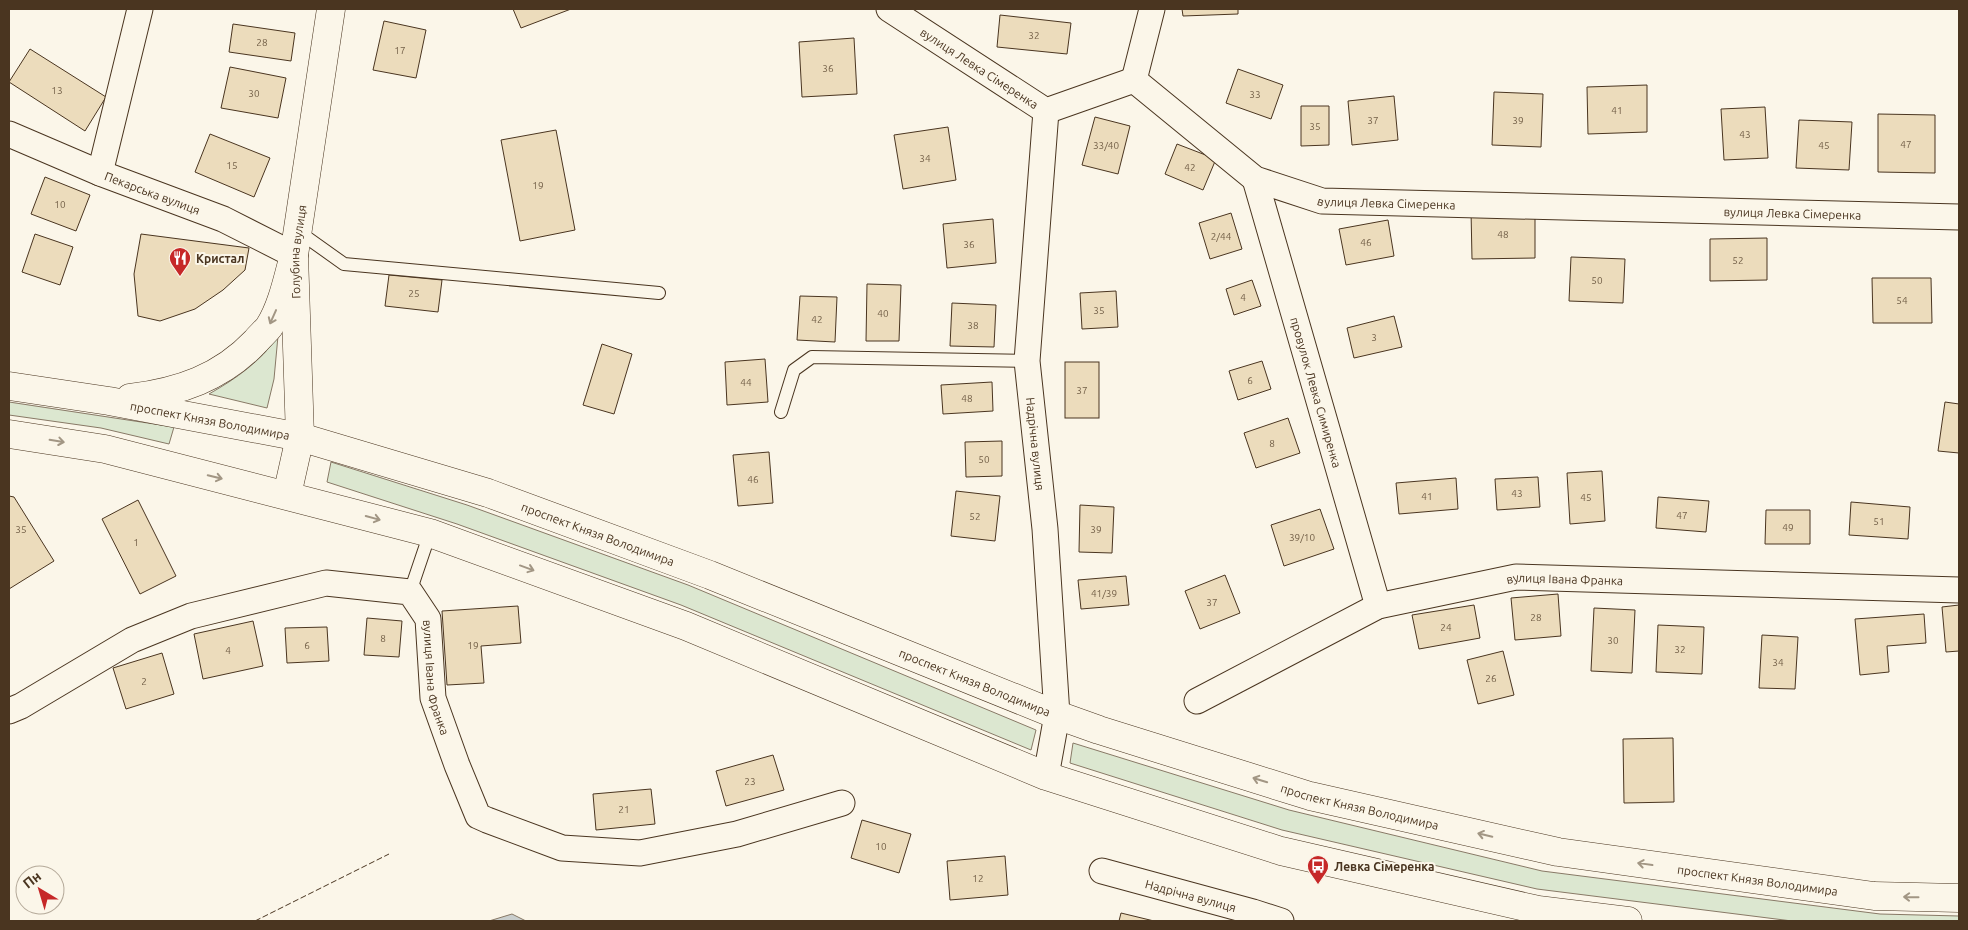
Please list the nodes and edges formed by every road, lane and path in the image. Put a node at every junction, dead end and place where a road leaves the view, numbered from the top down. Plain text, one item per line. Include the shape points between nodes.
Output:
1 (140, 9) edge
2 (331, 9) edge
3 (889, 9) edge
4 (1152, 9) edge
5 (1134, 80) junction
6 (1046, 111) junction
7 (9, 134) edge
8 (100, 173) junction
9 (1255, 179) junction
10 (1959, 217) edge
11 (296, 243) junction
12 (659, 293) dead end
13 (1027, 362) junction
14 (9, 386) edge
15 (109, 401) junction
16 (781, 412) dead end
17 (9, 434) edge
18 (300, 437) junction
19 (287, 495) junction
20 (430, 533) junction
21 (1959, 590) edge
22 (410, 592) junction
23 (1378, 606) junction
24 (1197, 701) dead end
25 (9, 712) edge
26 (1057, 715) junction
27 (1046, 776) junction
28 (842, 803) dead end
29 (1102, 871) dead end
30 (1959, 898) edge
31 (1537, 915) edge
32 (1281, 921) edge
33 (1628, 921) edge

1 - 8 street
2 - 11 main road, Голубина вулиця
3 - 6 street, вулиця Левка Сімеренка
4 - 5 street
5 - 6 street, вулиця Левка Сімеренка
5 - 9 street, вулиця Левка Сімеренка
6 - 13 street, Надрічна вулиця
7 - 8 street, Пекарська вулиця
8 - 11 street, Пекарська вулиця
9 - 10 street, вулиця Левка Сімеренка via 1322,201
9 - 23 street, провулок Левка Симиренка
11 - 12 lane via 344,264
11 -> 15 main road via 284,292 269,326 241,357 205,380 160,394
11 - 18 main road, Голубина вулиця
13 - 16 lane via 812,357 794,370
13 - 26 street, Надрічна вулиця via 1045,529
14 - 15 main road, проспект Князя Володимира
15 - 18 main road, проспект Князя Володимира
17 -> 19 main road via 105,449
18 - 19 main road, Голубина вулиця
18 - 26 main road, проспект Князя Володимира via 488,493 710,575
19 -> 20 main road
20 - 22 lane
20 -> 27 main road via 686,626
21 - 23 street, вулиця Івана Франка via 1516,577
22 - 25 street via 326,583 191,616 132,640
22 - 28 street, вулиця Івана Франка via 428,619 433,698 478,816 562,848 640,853 737,834
23 - 24 street, вулиця Івана Франка
26 - 27 street, Надрічна вулиця
30 -> 26 main road, проспект Князя Володимира via 1874,896 1558,852 1310,796
27 - 31 main road via 1281,850
29 - 32 street, Надрічна вулиця
31 - 33 main road

